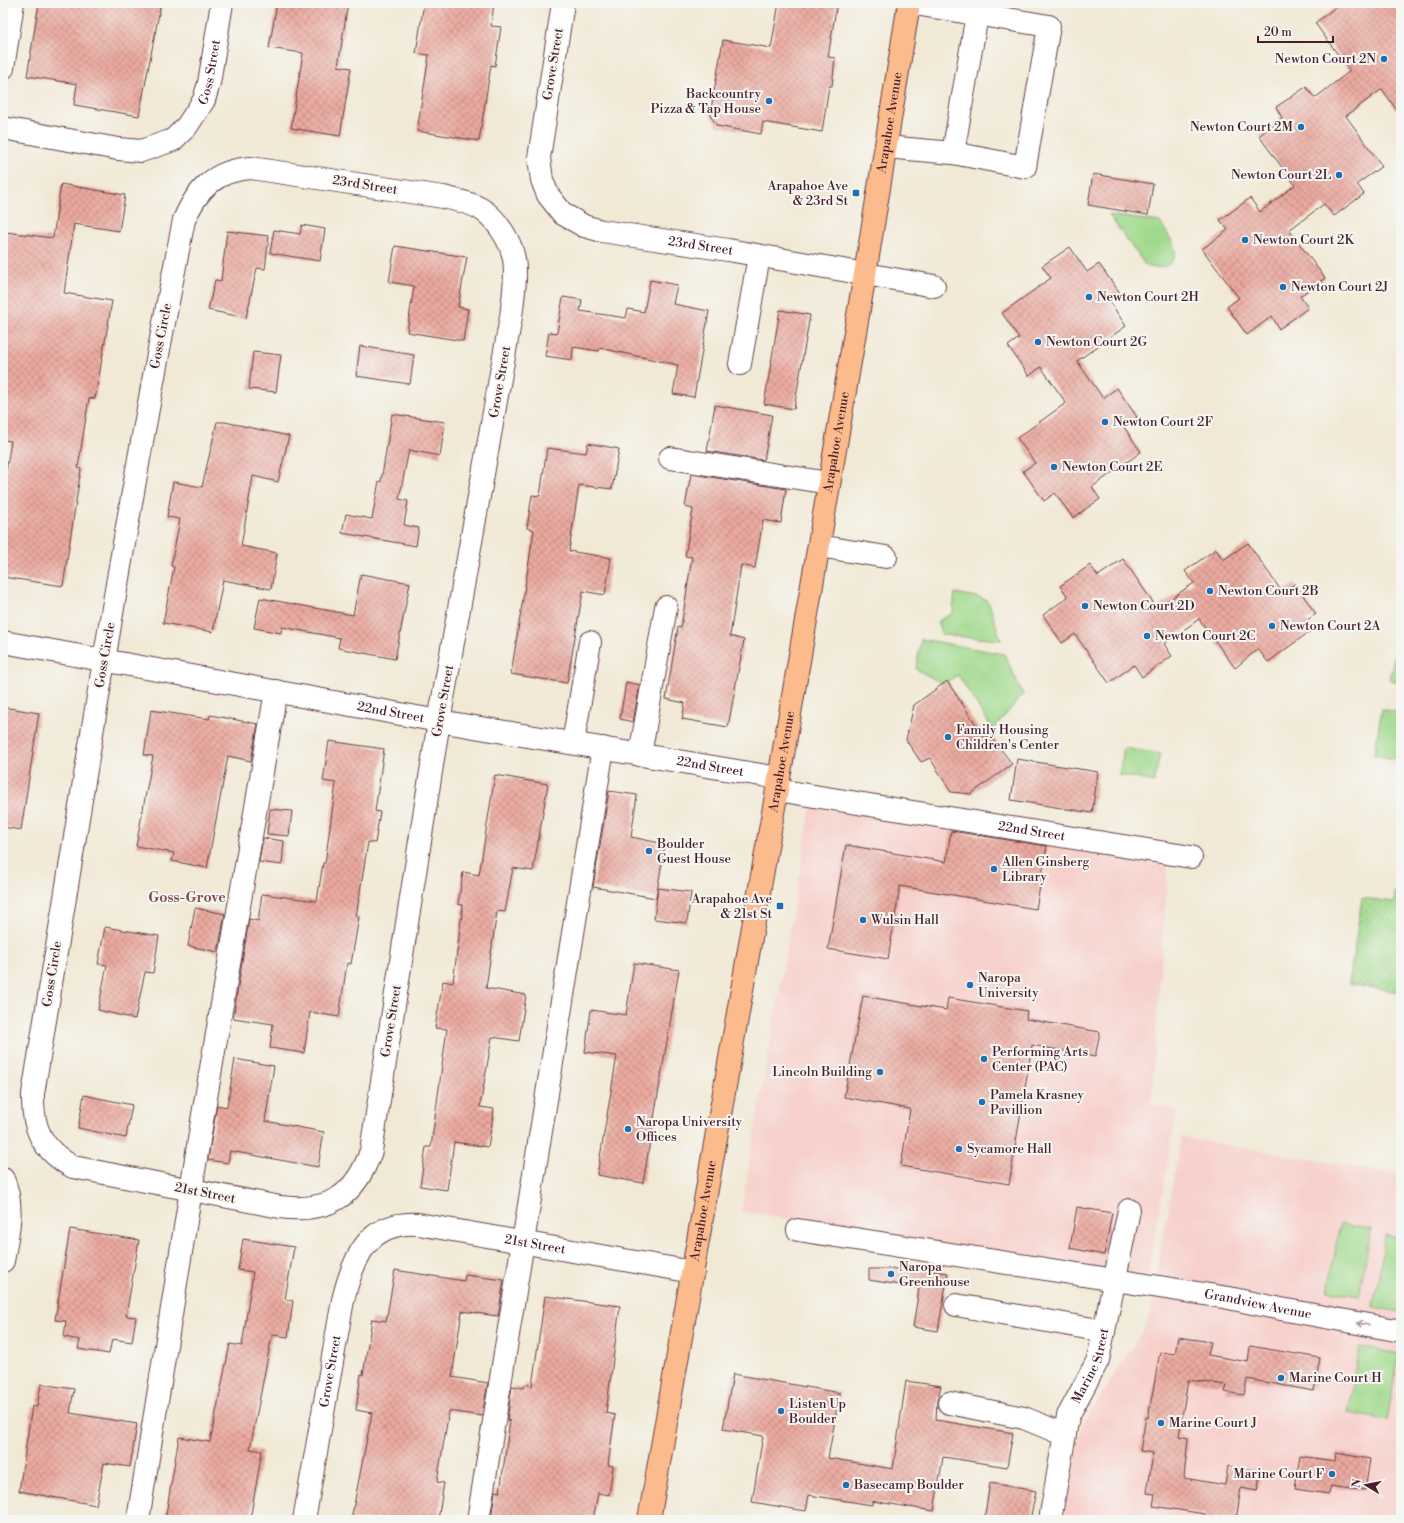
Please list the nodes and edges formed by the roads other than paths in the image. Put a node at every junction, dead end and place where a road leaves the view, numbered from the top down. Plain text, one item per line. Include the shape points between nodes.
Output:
1 (13, 3) edge
2 (222, 3) edge
3 (563, 3) edge
4 (909, 3) edge
5 (977, 15) junction
6 (3, 68) edge
7 (3, 128) edge
8 (886, 147) junction
9 (953, 153) junction
10 (222, 175) joint
11 (548, 195) joint
12 (498, 227) joint
13 (759, 256) junction
14 (865, 274) junction
15 (934, 286) dead end
16 (740, 364) dead end
17 (670, 458) dead end
18 (829, 483) junction
19 (819, 546) junction
20 (886, 557) dead end
21 (666, 607) dead end
22 (3, 642) edge
23 (590, 642) dead end
24 (104, 661) junction
25 (276, 691) junction
26 (439, 721) junction
27 (572, 743) junction
28 (603, 748) junction
29 (640, 755) junction
30 (778, 784) junction
31 (1191, 857) dead end
32 (48, 1147) joint
33 (359, 1176) joint
34 (3, 1179) edge
35 (191, 1190) junction
36 (1129, 1210) dead end
37 (798, 1230) dead end
38 (380, 1233) joint
39 (523, 1244) junction
40 (3, 1261) edge
41 (693, 1272) junction
42 (1116, 1280) junction
43 (956, 1305) dead end
44 (1104, 1331) junction
45 (1401, 1331) edge
46 (949, 1403) dead end
47 (1065, 1434) junction
48 (138, 1520) edge
49 (304, 1520) edge
50 (478, 1520) edge
51 (649, 1520) edge
52 (1050, 1520) edge

1 - 6 street
2 - 7 street, Goss Street via 204,100 196,115 173,140 141,151
3 - 11 street, Grove Street via 540,142 539,166
4 - 5 street
4 - 8 main road, Arapahoe Avenue
5 - 9 street
5 - 9 street via 1049,26 1025,167
8 - 9 street
8 - 14 main road, Arapahoe Avenue
10 - 12 street, 23rd Street via 251,168 443,197 480,208
10 - 24 street, Goss Circle via 200,190 184,220 160,340
11 - 13 street, 23rd Street via 563,214 584,226
12 - 26 street, Grove Street via 506,237 514,259 511,317
13 - 14 street, 23rd Street
13 - 16 street
14 - 15 street, 23rd Street
14 - 18 main road, Arapahoe Avenue
17 - 18 street
18 - 19 main road, Arapahoe Avenue
19 - 20 street
19 - 30 main road, Arapahoe Avenue
21 - 29 street
22 - 24 street, 22nd Street
23 - 27 street
24 - 25 street, 22nd Street
24 - 32 street, Goss Circle via 33,1094 32,1114 39,1136
25 - 26 street, 22nd Street
25 - 35 street
26 - 27 street, 22nd Street
26 - 33 street, Grove Street via 371,1150
27 - 28 street, 22nd Street
28 - 29 street, 22nd Street
28 - 39 street
29 - 30 street, 22nd Street
30 - 31 street, 22nd Street
30 - 41 main road, Arapahoe Avenue
32 - 35 street, 21st Street via 58,1159 73,1167
33 - 35 street, 21st Street via 353,1187 334,1201 304,1209 280,1207
34 - 40 street via 8,1189 11,1213
35 - 48 street
36 - 42 street, Marine Street
37 - 42 street, Grandview Avenue
38 - 39 street, 21st Street via 394,1225 418,1224
38 - 49 street, Grove Street via 367,1242 360,1251 348,1279
39 - 41 street, 21st Street
39 - 50 street
41 - 51 main road, Arapahoe Avenue
42 - 44 street, Marine Street
45 -> 42 street, Grandview Avenue via 1228,1298
43 - 44 street
44 - 47 street, Marine Street via 1098,1360 1068,1416
46 - 47 street via 1024,1418
47 - 52 street, Marine Street

